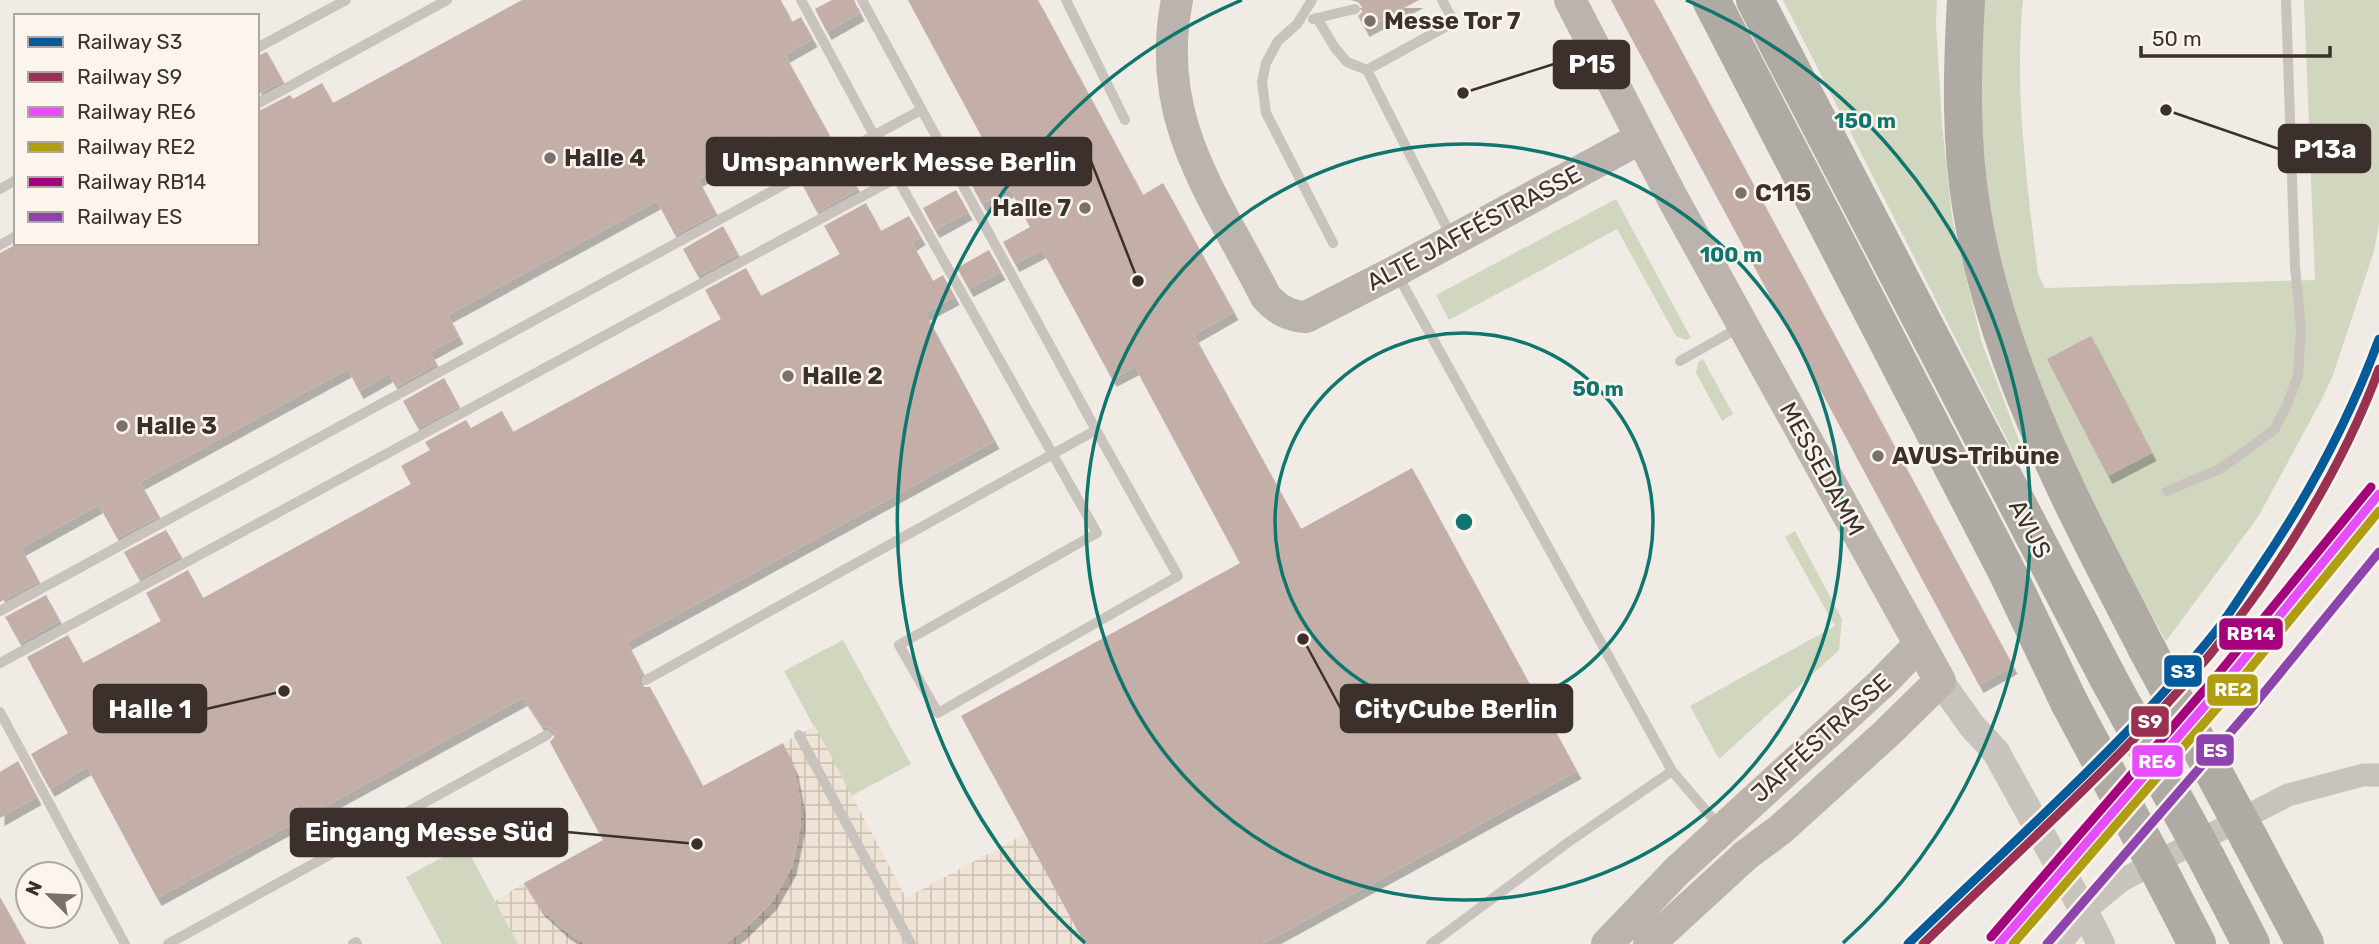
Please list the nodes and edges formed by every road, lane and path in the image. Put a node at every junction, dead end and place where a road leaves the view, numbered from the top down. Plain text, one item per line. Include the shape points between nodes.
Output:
1 (346, 0) edge
2 (447, 0) edge
3 (802, 0) edge
4 (862, 0) edge
5 (1066, 0) edge
6 (1177, 0) edge
7 (1312, 0) edge
8 (1442, 0) edge
9 (1570, 0) edge
10 (1687, 0) edge
11 (1711, 0) edge
12 (1755, 0) edge
13 (1966, 0) edge
14 (2286, 0) edge
15 (1355, 9) dead end
16 (1317, 18) junction
17 (1297, 24) junction
18 (259, 47) edge
19 (1747, 68) junction
20 (1367, 70) junction
21 (259, 103) edge
22 (921, 110) junction
23 (1125, 120) dead end
24 (873, 134) junction
25 (1641, 138) junction
26 (944, 152) junction
27 (1431, 168) dead end
28 (1420, 174) junction
29 (898, 178) junction
30 (1452, 239) junction
31 (1333, 243) dead end
32 (1396, 271) junction
33 (1742, 326) junction
34 (1680, 361) dead end
35 (1096, 430) junction
36 (1053, 454) junction
37 (2167, 491) dead end
38 (0, 611) edge
39 (1919, 645) junction
40 (0, 663) edge
41 (646, 680) dead end
42 (1940, 681) junction
43 (0, 712) edge
44 (799, 735) dead end
45 (547, 736) dead end
46 (1671, 771) junction
47 (2379, 775) edge
48 (1721, 829) junction
49 (1746, 855) junction
50 (2097, 935) edge
51 (125, 944) edge
52 (169, 944) edge
53 (911, 944) edge
54 (1431, 944) edge
55 (1607, 944) edge
56 (1648, 944) edge
57 (2060, 944) edge
58 (2197, 944) edge
59 (2251, 944) edge
60 (2305, 944) edge

1 - 18 lane
2 - 21 lane
3 - 24 lane
4 - 22 lane
5 - 23 lane
6 - 32 main road, ALTE JAFFÉSTRASSE via 1171,43 1180,119 1208,192 1266,296 1284,312 1306,317
7 - 17 lane
8 - 20 lane via 1454,22
9 - 25 main road, MESSEDAMM
10 - 19 highway
11 - 19 highway, AVUS
12 - 59 highway, AVUS, bridge
13 - 60 highway, bridge via 1962,72 1972,213 1991,300 2028,407 2147,649
14 - 37 lane via 2301,329 2298,376 2274,430 2220,469
15 - 16 lane
16 - 17 lane
16 - 20 lane via 1347,62
17 - 31 lane via 1278,41 1266,63 1262,82 1266,113
19 - 58 highway, AVUS, bridge
20 - 28 lane
22 - 24 lane
22 - 26 lane
24 - 29 lane
24 - 38 lane
25 - 30 main road, ALTE JAFFÉSTRASSE
25 - 33 main road, MESSEDAMM
26 - 29 lane
26 - 35 lane
27 - 28 lane
28 - 30 lane
29 - 36 lane
29 - 40 lane
30 - 32 main road, ALTE JAFFÉSTRASSE
32 - 46 lane
33 - 34 lane
33 - 39 main road, MESSEDAMM
35 - 36 lane
35 - 36 lane via 1178,576 937,713 899,645 1097,533
36 - 41 lane
39 - 42 main road, MESSEDAMM
39 - 48 main road, JAFFÉSTRASSE
42 - 49 main road, JAFFÉSTRASSE via 1781,830
42 - 50 street, MESSEDAMM, bridge via 1996,752
43 - 51 lane
44 - 53 lane
45 - 52 lane
46 - 48 lane
46 - 54 lane
47 - 57 street via 2288,795 2122,880 2093,904
48 - 49 main road
48 - 55 main road, JAFFÉSTRASSE
49 - 56 main road, JAFFÉSTRASSE

